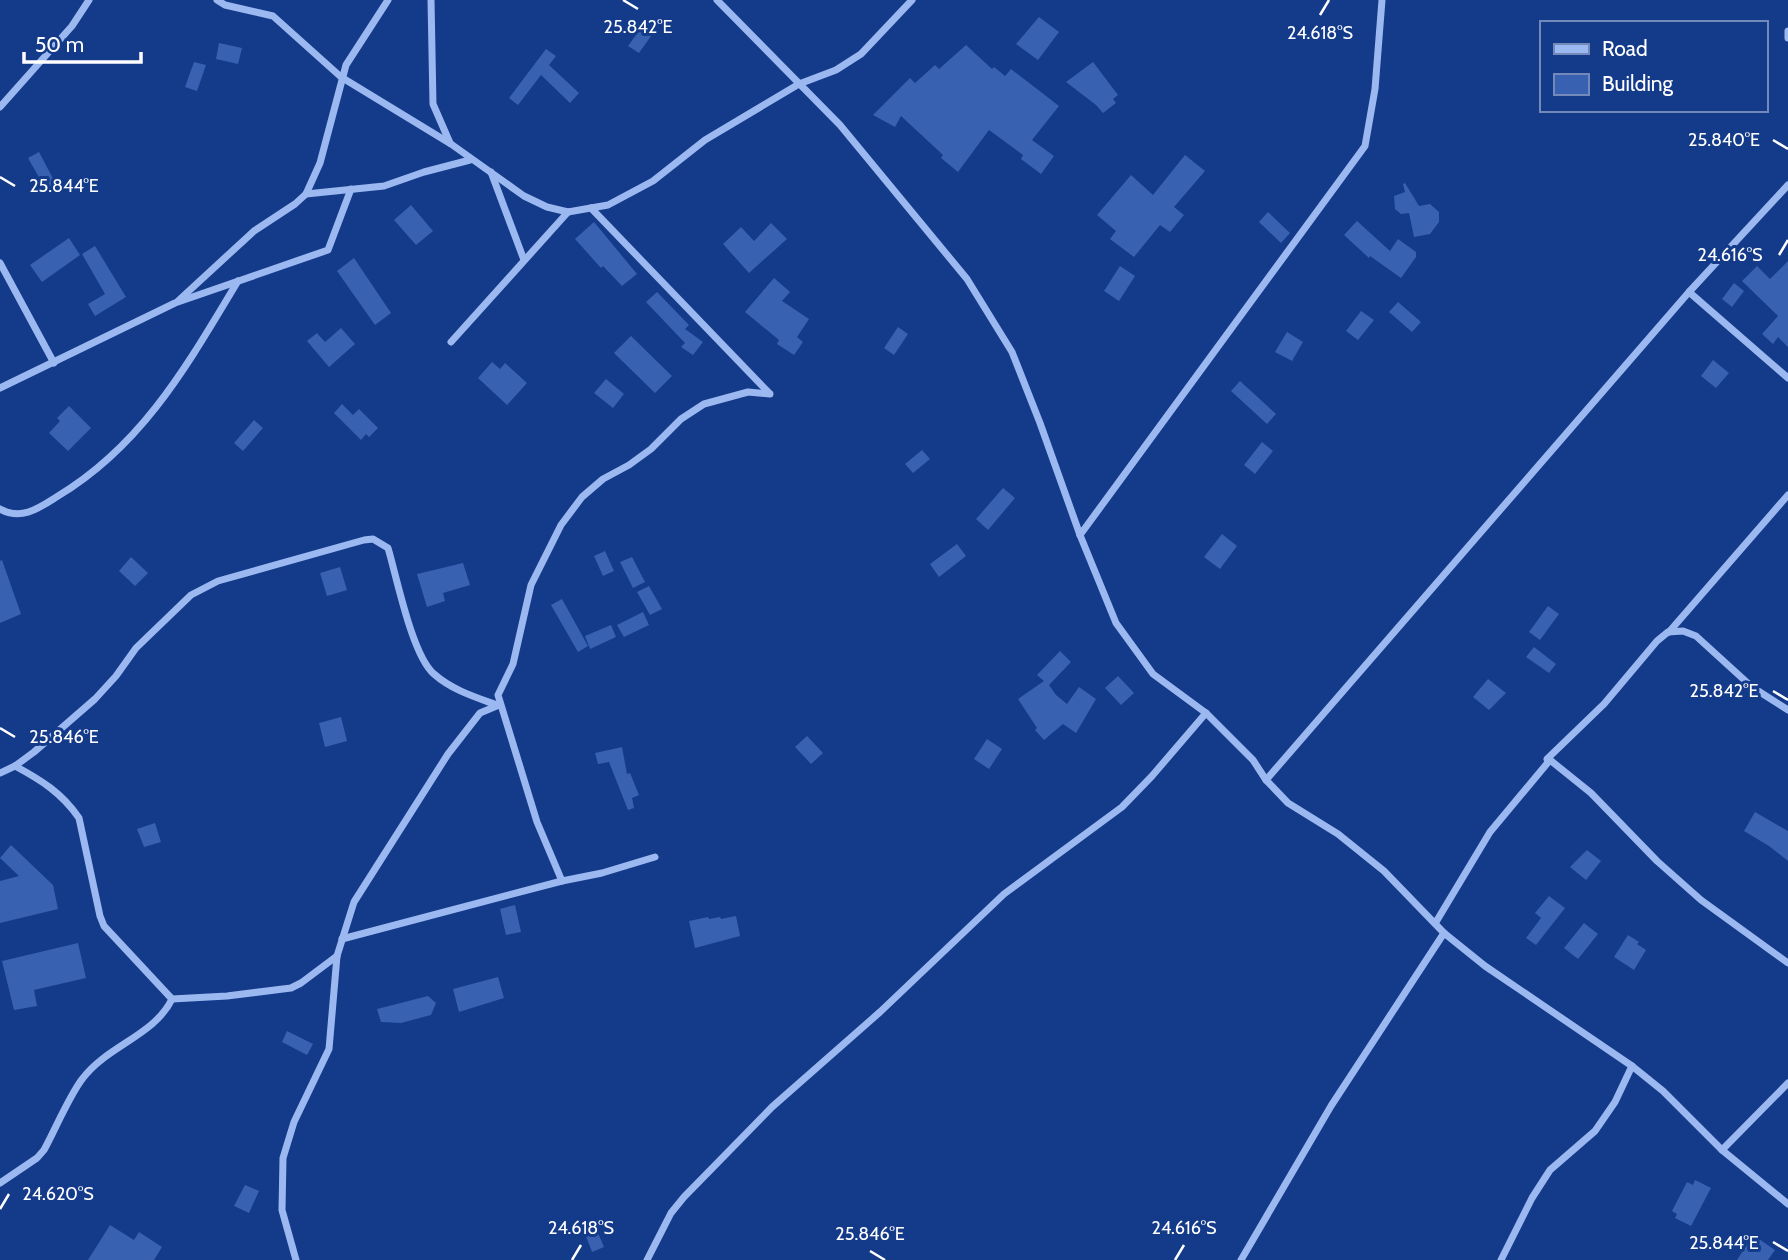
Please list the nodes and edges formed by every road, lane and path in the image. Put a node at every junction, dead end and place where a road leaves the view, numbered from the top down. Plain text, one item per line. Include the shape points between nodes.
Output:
1 (89, 0) edge
2 (217, 0) edge
3 (388, 0) edge
4 (431, 0) edge
5 (717, 0) edge
6 (912, 0) edge
7 (1382, 0) edge
8 (1788, 31) edge
9 (1788, 38) edge
10 (341, 77) junction
11 (799, 84) junction
12 (0, 107) edge
13 (451, 144) junction
14 (470, 160) junction
15 (491, 172) junction
16 (1788, 185) edge
17 (351, 189) junction
18 (306, 194) junction
19 (591, 208) junction
20 (568, 212) junction
21 (524, 260) junction
22 (0, 263) edge
23 (239, 281) junction
24 (1689, 292) junction
25 (176, 303) junction
26 (451, 342) dead end
27 (54, 363) junction
28 (1788, 378) edge
29 (0, 388) edge
30 (1788, 495) edge
31 (0, 509) edge
32 (1080, 535) junction
33 (1668, 632) junction
34 (498, 705) junction
35 (1788, 710) edge
36 (1206, 713) junction
37 (1550, 760) junction
38 (15, 766) junction
39 (0, 772) edge
40 (1266, 780) junction
41 (655, 857) dead end
42 (562, 881) junction
43 (1436, 922) junction
44 (1444, 933) junction
45 (342, 939) junction
46 (337, 956) junction
47 (1788, 963) edge
48 (172, 999) junction
49 (1632, 1066) junction
50 (1788, 1083) edge
51 (1722, 1150) junction
52 (0, 1183) edge
53 (1788, 1204) edge
54 (296, 1260) edge
55 (646, 1260) edge
56 (1241, 1260) edge
57 (1502, 1260) edge

1 - 12 street via 72,26
2 - 10 street via 273,16
3 - 10 street
4 - 13 street via 433,104
5 - 11 street
6 - 11 street via 861,54 836,70
7 - 32 street via 1365,146
8 - 9 street
10 - 13 street
10 - 18 street via 320,163
11 - 19 street via 705,140 653,181 608,205
11 - 32 street via 840,125 967,279 1012,352
13 - 14 street
14 - 15 street
14 - 17 street via 384,186
15 - 20 street via 524,196
15 - 21 street
16 - 24 street
17 - 18 street
17 - 23 street via 328,250
18 - 25 street via 254,231
19 - 20 street
19 - 34 street via 770,394 748,392 704,404 651,449 582,497 561,526 531,585 513,664
20 - 21 street
21 - 26 street
22 - 27 street
23 - 25 street
23 - 31 street via 177,382 121,449 88,479 31,513 18,515
24 - 28 street
24 - 40 street
25 - 27 street
27 - 29 street
30 - 33 street
32 - 36 street via 1116,623 1153,674
33 - 35 street via 1696,636 1752,687
33 - 37 street
34 - 38 street via 461,692 431,672 417,648 388,548 373,539 365,540 218,581 191,595 136,648 95,699
34 - 42 street
34 - 45 street via 480,713 448,754 354,902
36 - 40 street via 1253,760
36 - 55 street via 1122,807 1004,894 772,1107 684,1196
37 - 43 street via 1490,832
37 - 47 street via 1591,793 1701,900
38 - 39 street
38 - 48 street via 44,782 71,806 79,818 104,926
40 - 43 street via 1288,803 1338,834 1384,871
41 - 42 street
42 - 45 street
43 - 44 street
44 - 49 street
44 - 56 street via 1331,1106
45 - 46 street
46 - 48 street via 291,988
46 - 54 street via 329,1049 283,1158 282,1210
48 - 52 street via 155,1021 83,1078 44,1150
49 - 51 street
49 - 57 street via 1595,1131 1550,1170
50 - 51 street
51 - 53 street

